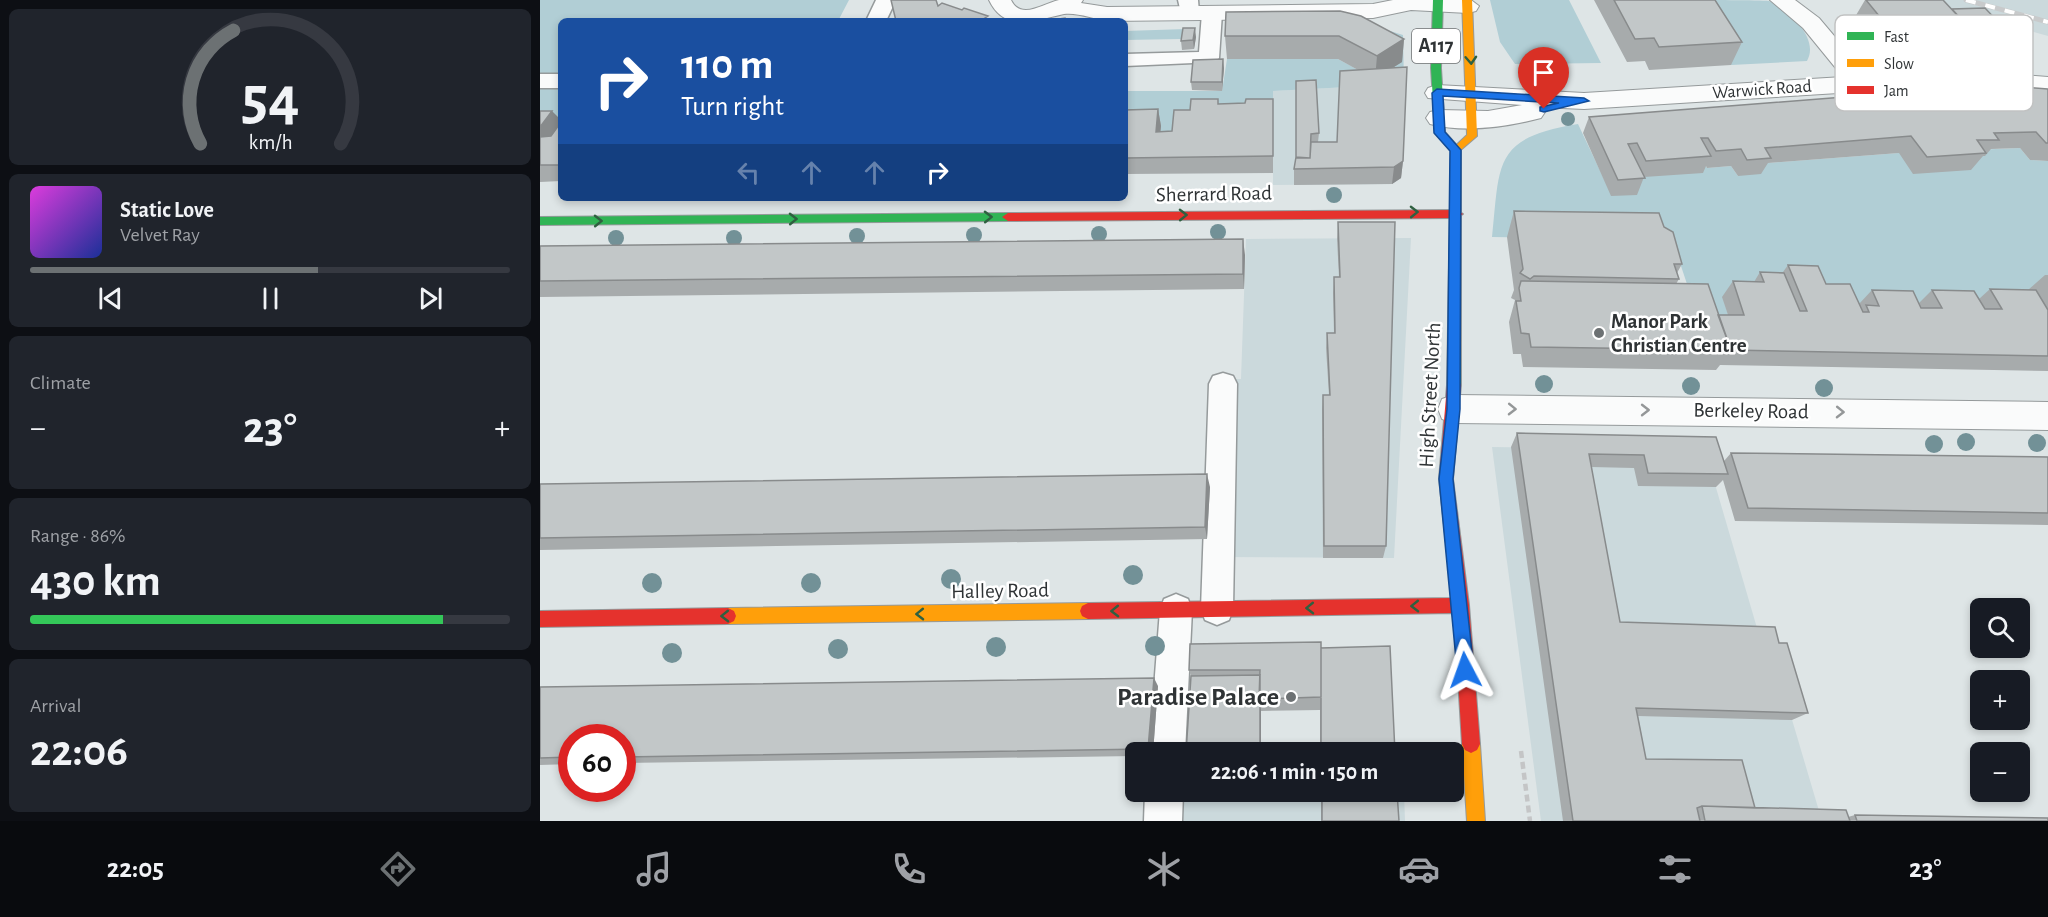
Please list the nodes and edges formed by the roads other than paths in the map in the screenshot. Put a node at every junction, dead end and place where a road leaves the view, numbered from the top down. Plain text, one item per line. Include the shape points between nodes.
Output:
1 (886, 0) edge
2 (1000, 0) edge
3 (1781, 0) edge
4 (1068, 4) edge
5 (1188, 6) edge
6 (1437, 9) edge
7 (1468, 10) edge
8 (1212, 13) junction
9 (877, 18) edge
10 (1835, 52) edge
11 (1128, 60) edge
12 (540, 81) edge
13 (558, 81) edge
14 (2033, 84) edge
15 (1835, 85) edge
16 (2048, 85) edge
17 (1438, 105) junction
18 (1473, 107) junction
19 (1456, 150) junction
20 (1457, 214) junction
21 (540, 221) edge
22 (1223, 384) dead end
23 (1454, 409) junction
24 (2048, 416) edge
25 (1461, 605) junction
26 (1217, 609) junction
27 (1176, 610) junction
28 (540, 619) edge
29 (1168, 742) edge
30 (1164, 802) edge
31 (1163, 821) edge
32 (1476, 821) edge

1 - 9 lane
2 - 4 street via 1009,12 1022,16 1036,16
3 - 10 street via 1811,23
4 - 5 street via 1107,14
5 - 8 street
6 - 7 street
6 - 8 street
6 - 17 street, A117
7 -> 18 street, A117
8 - 11 lane via 1209,58
12 - 13 lane
14 - 16 street, Warwick Road
15 - 18 street, Warwick Road via 1584,101 1504,117
17 - 18 street, Warwick Road
17 - 19 street, A117 via 1440,133
18 - 19 street, A117 via 1472,136
19 - 20 street, High Street North
21 -> 20 street, Sherrard Road
20 - 23 street, High Street North
22 - 26 lane
23 -> 24 street, Berkeley Road
23 - 25 street, High Street North via 1446,479
25 -> 26 street, Halley Road
25 - 32 street, High Street North
26 - 27 street, Halley Road
27 -> 28 street, Halley Road
27 - 29 lane
30 - 31 lane

